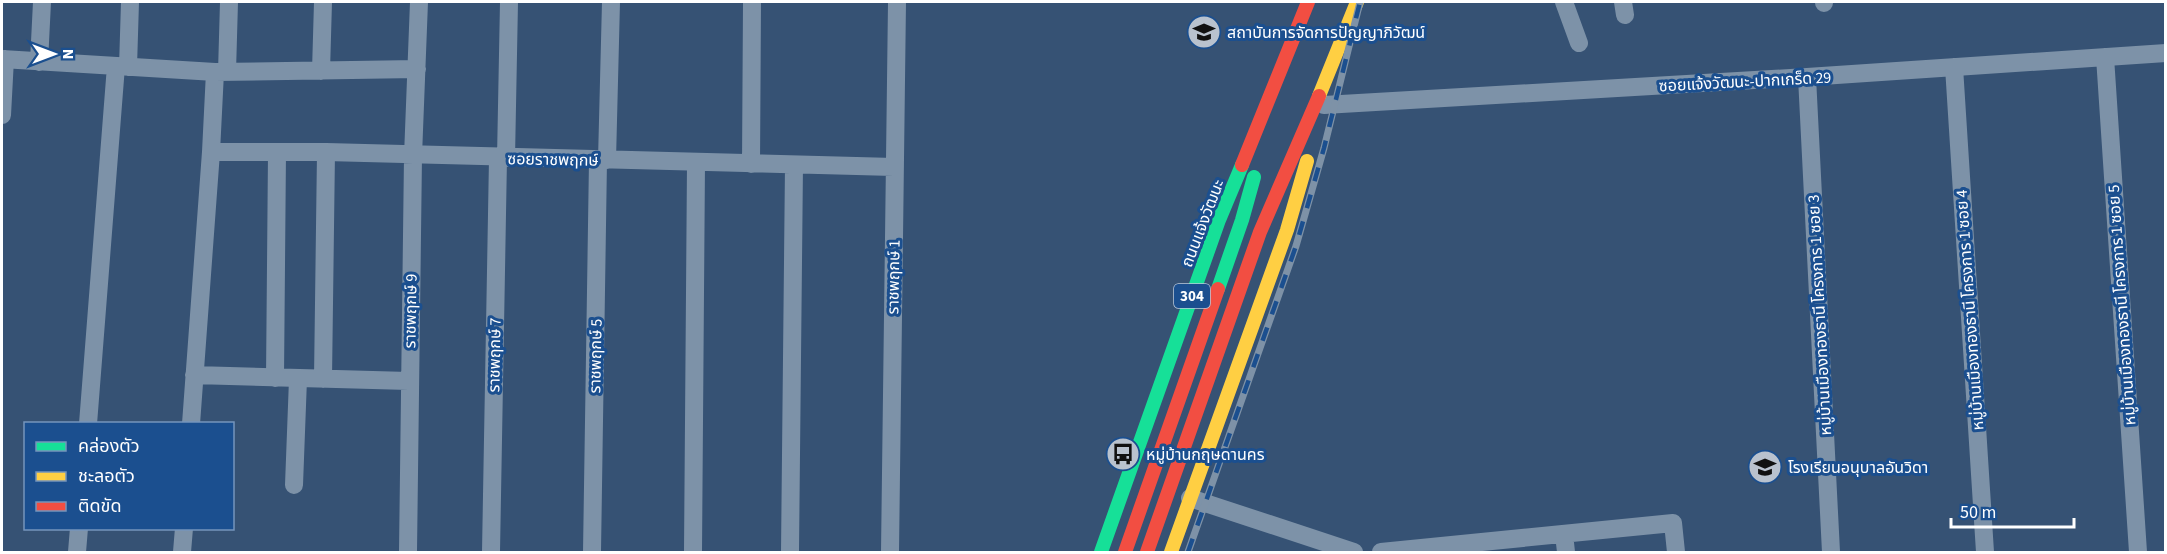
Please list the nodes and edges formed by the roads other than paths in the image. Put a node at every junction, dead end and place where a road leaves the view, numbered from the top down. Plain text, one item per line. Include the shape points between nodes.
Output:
1 (42, 2) edge
2 (130, 2) edge
3 (229, 2) edge
4 (323, 2) edge
5 (418, 2) edge
6 (509, 2) edge
7 (611, 2) edge
8 (752, 2) edge
9 (897, 2) edge
10 (1308, 2) edge
11 (1357, 2) edge
12 (1564, 2) edge
13 (1579, 43) dead end
14 (1293, 44) junction
15 (2166, 53) edge
16 (2105, 57) junction
17 (3, 59) edge
18 (39, 62) junction
19 (122, 67) junction
20 (1332, 67) junction
21 (1954, 68) junction
22 (417, 69) junction
23 (321, 71) junction
24 (221, 72) junction
25 (1807, 77) junction
26 (1324, 105) junction
27 (2, 115) edge
28 (211, 152) junction
29 (277, 152) junction
30 (326, 152) junction
31 (413, 156) junction
32 (502, 158) junction
33 (603, 160) junction
34 (696, 163) junction
35 (751, 164) junction
36 (794, 165) junction
37 (894, 167) junction
38 (194, 375) junction
39 (275, 378) junction
40 (298, 379) junction
41 (323, 379) junction
42 (409, 381) junction
43 (88, 422) edge
44 (191, 422) edge
45 (294, 485) dead end
46 (1190, 498) junction
47 (79, 530) edge
48 (184, 530) edge
49 (1564, 534) junction
50 (1464, 549) edge
51 (77, 552) edge
52 (182, 552) edge
53 (408, 552) edge
54 (491, 552) edge
55 (592, 552) edge
56 (693, 552) edge
57 (790, 552) edge
58 (890, 552) edge
59 (1101, 552) edge
60 (1125, 552) edge
61 (1147, 552) edge
62 (1171, 552) edge
63 (1354, 552) edge
64 (1381, 552) edge
65 (1566, 552) edge
66 (1676, 552) edge
67 (1832, 552) edge
68 (1985, 552) edge
69 (2138, 552) edge

1 - 18 street
2 - 19 street
3 - 24 street
4 - 23 street
5 - 22 street, ราชพฤกษ์ 9
6 - 32 street, ราชพฤกษ์ 7
7 - 33 street, ราชพฤกษ์ 5
8 - 35 street
9 - 37 street, ราชพฤกษ์ 1
10 - 14 main road, ถนนแจ้งวัฒนะ / 304
11 - 20 main road
12 - 13 street
14 - 59 main road, ถนนแจ้งวัฒนะ / 304 via 1220,220
14 - 60 main road, ถนนแจ้งวัฒนะ via 1242,220
15 - 16 street, ซอยแจ้งวัฒนะ-ปากเกร็ด 29
16 - 21 street, ซอยแจ้งวัฒนะ-ปากเกร็ด 29
16 - 69 street, หมู่บ้านเมืองทองธานี โครงการ 1 ซอย 5
17 - 18 street
17 - 27 street
18 - 19 street
19 - 24 street
19 - 43 street
20 - 26 main road
20 - 61 main road via 1260,232
21 - 25 street, ซอยแจ้งวัฒนะ-ปากเกร็ด 29
21 - 68 street, หมู่บ้านเมืองทองธานี โครงการ 1 ซอย 4
22 - 23 street
22 - 31 street, ราชพฤกษ์ 9
23 - 24 street
24 - 28 street
25 - 26 street, ซอยแจ้งวัฒนะ-ปากเกร็ด 29
25 - 67 street, หมู่บ้านเมืองทองธานี โครงการ 1 ซอย 3
26 - 46 main road via 1287,230
28 - 29 street, ซอยราชพฤกษ์
28 - 38 street
29 - 30 street, ซอยราชพฤกษ์
29 - 39 street
30 - 31 street, ซอยราชพฤกษ์
30 - 41 street
31 - 32 street, ซอยราชพฤกษ์
31 - 42 street, ราชพฤกษ์ 9
32 - 33 street, ซอยราชพฤกษ์
32 - 54 street, ราชพฤกษ์ 7
33 - 34 street, ซอยราชพฤกษ์
33 - 55 street, ราชพฤกษ์ 5
34 - 35 street, ซอยราชพฤกษ์
34 - 56 street
35 - 36 street, ซอยราชพฤกษ์
36 - 37 street, ซอยราชพฤกษ์
36 - 57 street
37 - 58 street, ราชพฤกษ์ 1
38 - 39 street
38 - 44 street
39 - 40 street
40 - 41 street
40 - 45 street
41 - 42 street
42 - 53 street, ราชพฤกษ์ 9
46 - 62 main road
46 - 63 street
47 - 51 street
48 - 52 street
49 - 50 street
49 - 65 street
49 - 66 street via 1673,523
50 - 64 street

